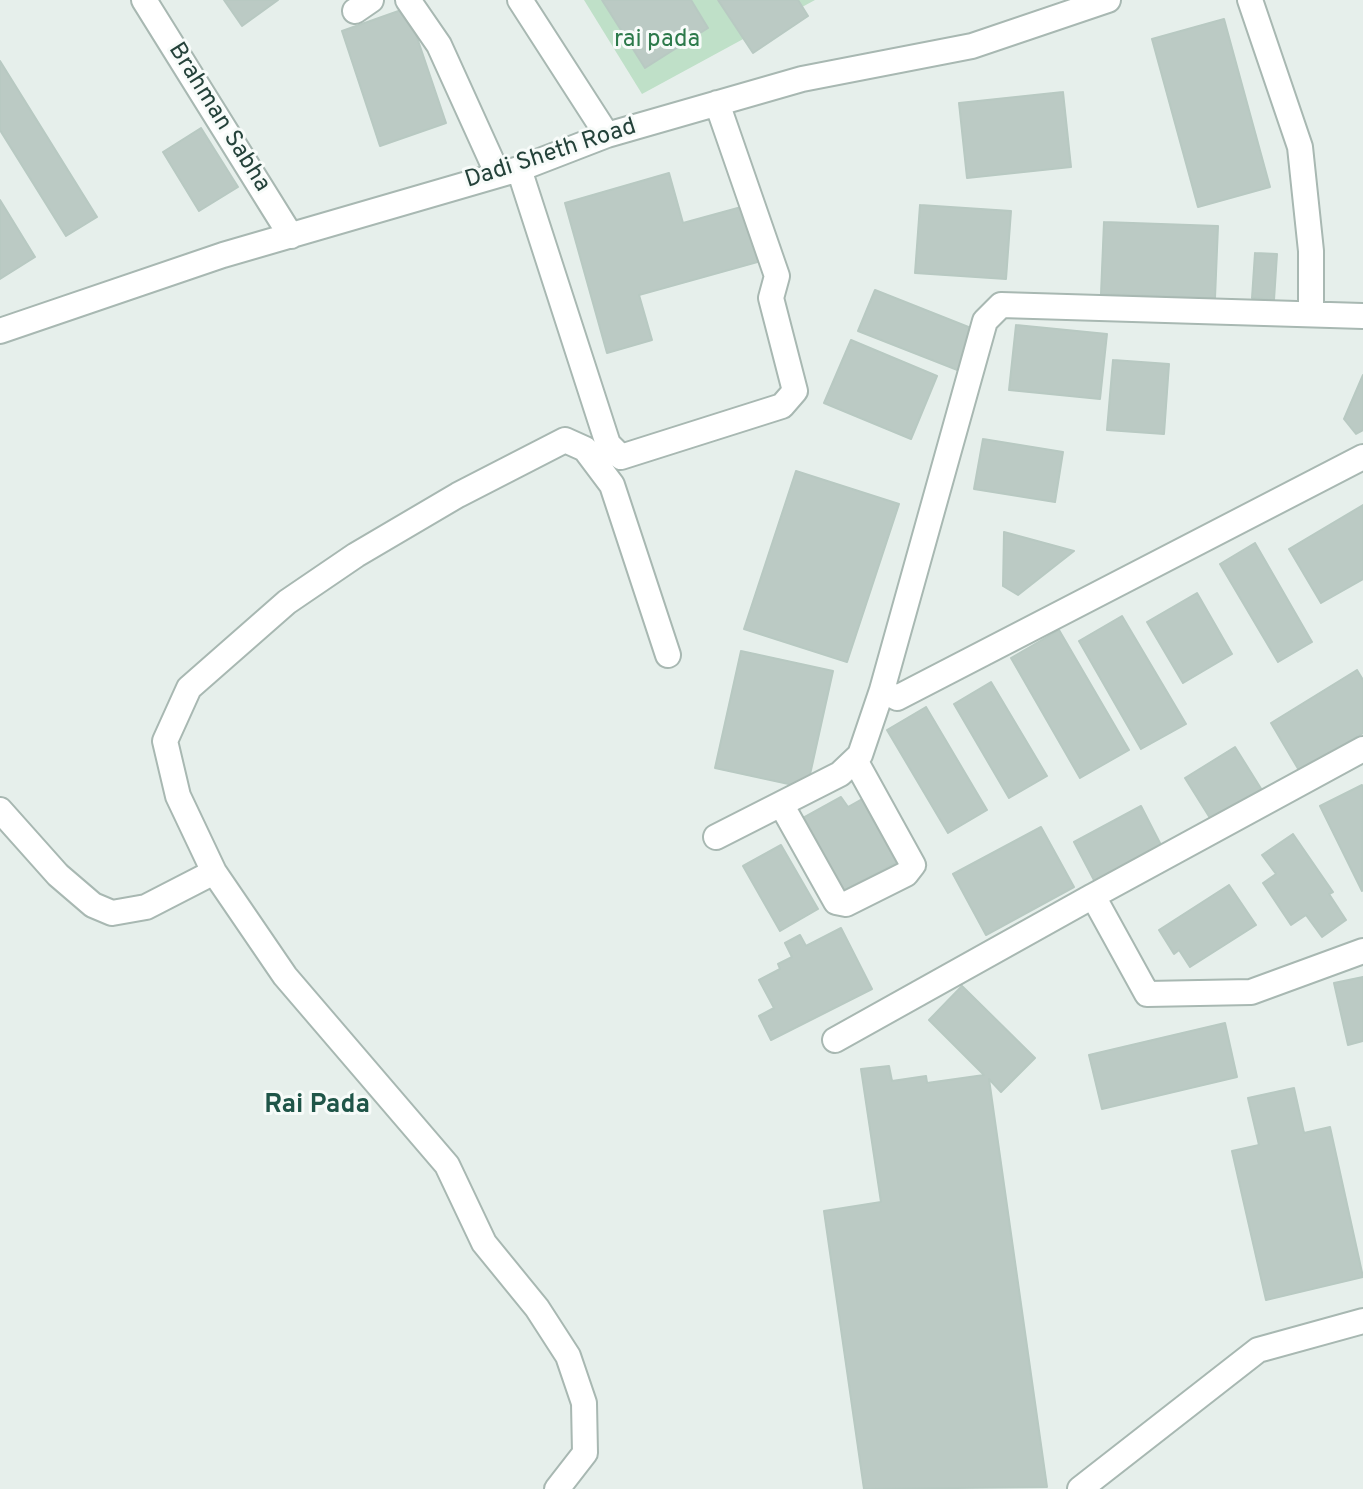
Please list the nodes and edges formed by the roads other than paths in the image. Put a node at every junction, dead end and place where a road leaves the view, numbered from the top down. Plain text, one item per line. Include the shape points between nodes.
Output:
1 (144, 0) edge
2 (408, 0) edge
3 (520, 0) edge
4 (1108, 0) edge
5 (1250, 0) edge
6 (717, 103) junction
7 (607, 135) junction
8 (509, 172) junction
9 (291, 236) junction
10 (1311, 312) junction
11 (1363, 316) edge
12 (0, 331) edge
13 (1363, 457) edge
14 (668, 655) dead end
15 (882, 690) junction
16 (1363, 749) edge
17 (859, 767) junction
18 (0, 810) edge
19 (784, 811) junction
20 (716, 837) dead end
21 (214, 872) junction
22 (1093, 896) junction
23 (1363, 951) edge
24 (835, 1040) dead end
25 (1363, 1321) edge
26 (557, 1489) edge
27 (1080, 1489) edge

1 - 9 street, Brahman Sabha
2 - 8 street
3 - 7 street
4 - 6 street, Dadi Sheth Road via 972,46 802,79
5 - 10 street via 1300,147 1311,251
6 - 7 street, Dadi Sheth Road
6 - 8 street via 777,276 771,298 795,391 782,406 621,457 608,444
7 - 8 street, Dadi Sheth Road
8 - 9 street, Dadi Sheth Road
9 - 12 street, Dadi Sheth Road
10 - 11 street
10 - 15 street via 1001,305 985,321
13 - 15 street via 897,698
14 - 21 street via 612,485 585,449 565,440 356,555 287,602 189,688 165,741 178,796
15 - 17 street
16 - 22 street
17 - 19 street
17 - 19 street via 913,865 906,874 846,904 836,902
18 - 21 street via 58,875 93,905 112,913 146,907
19 - 20 street
21 - 26 street via 285,976 447,1165 484,1243 568,1356 584,1403 585,1453
22 - 23 street via 1147,994 1251,992
22 - 24 street
25 - 27 street via 1258,1350

